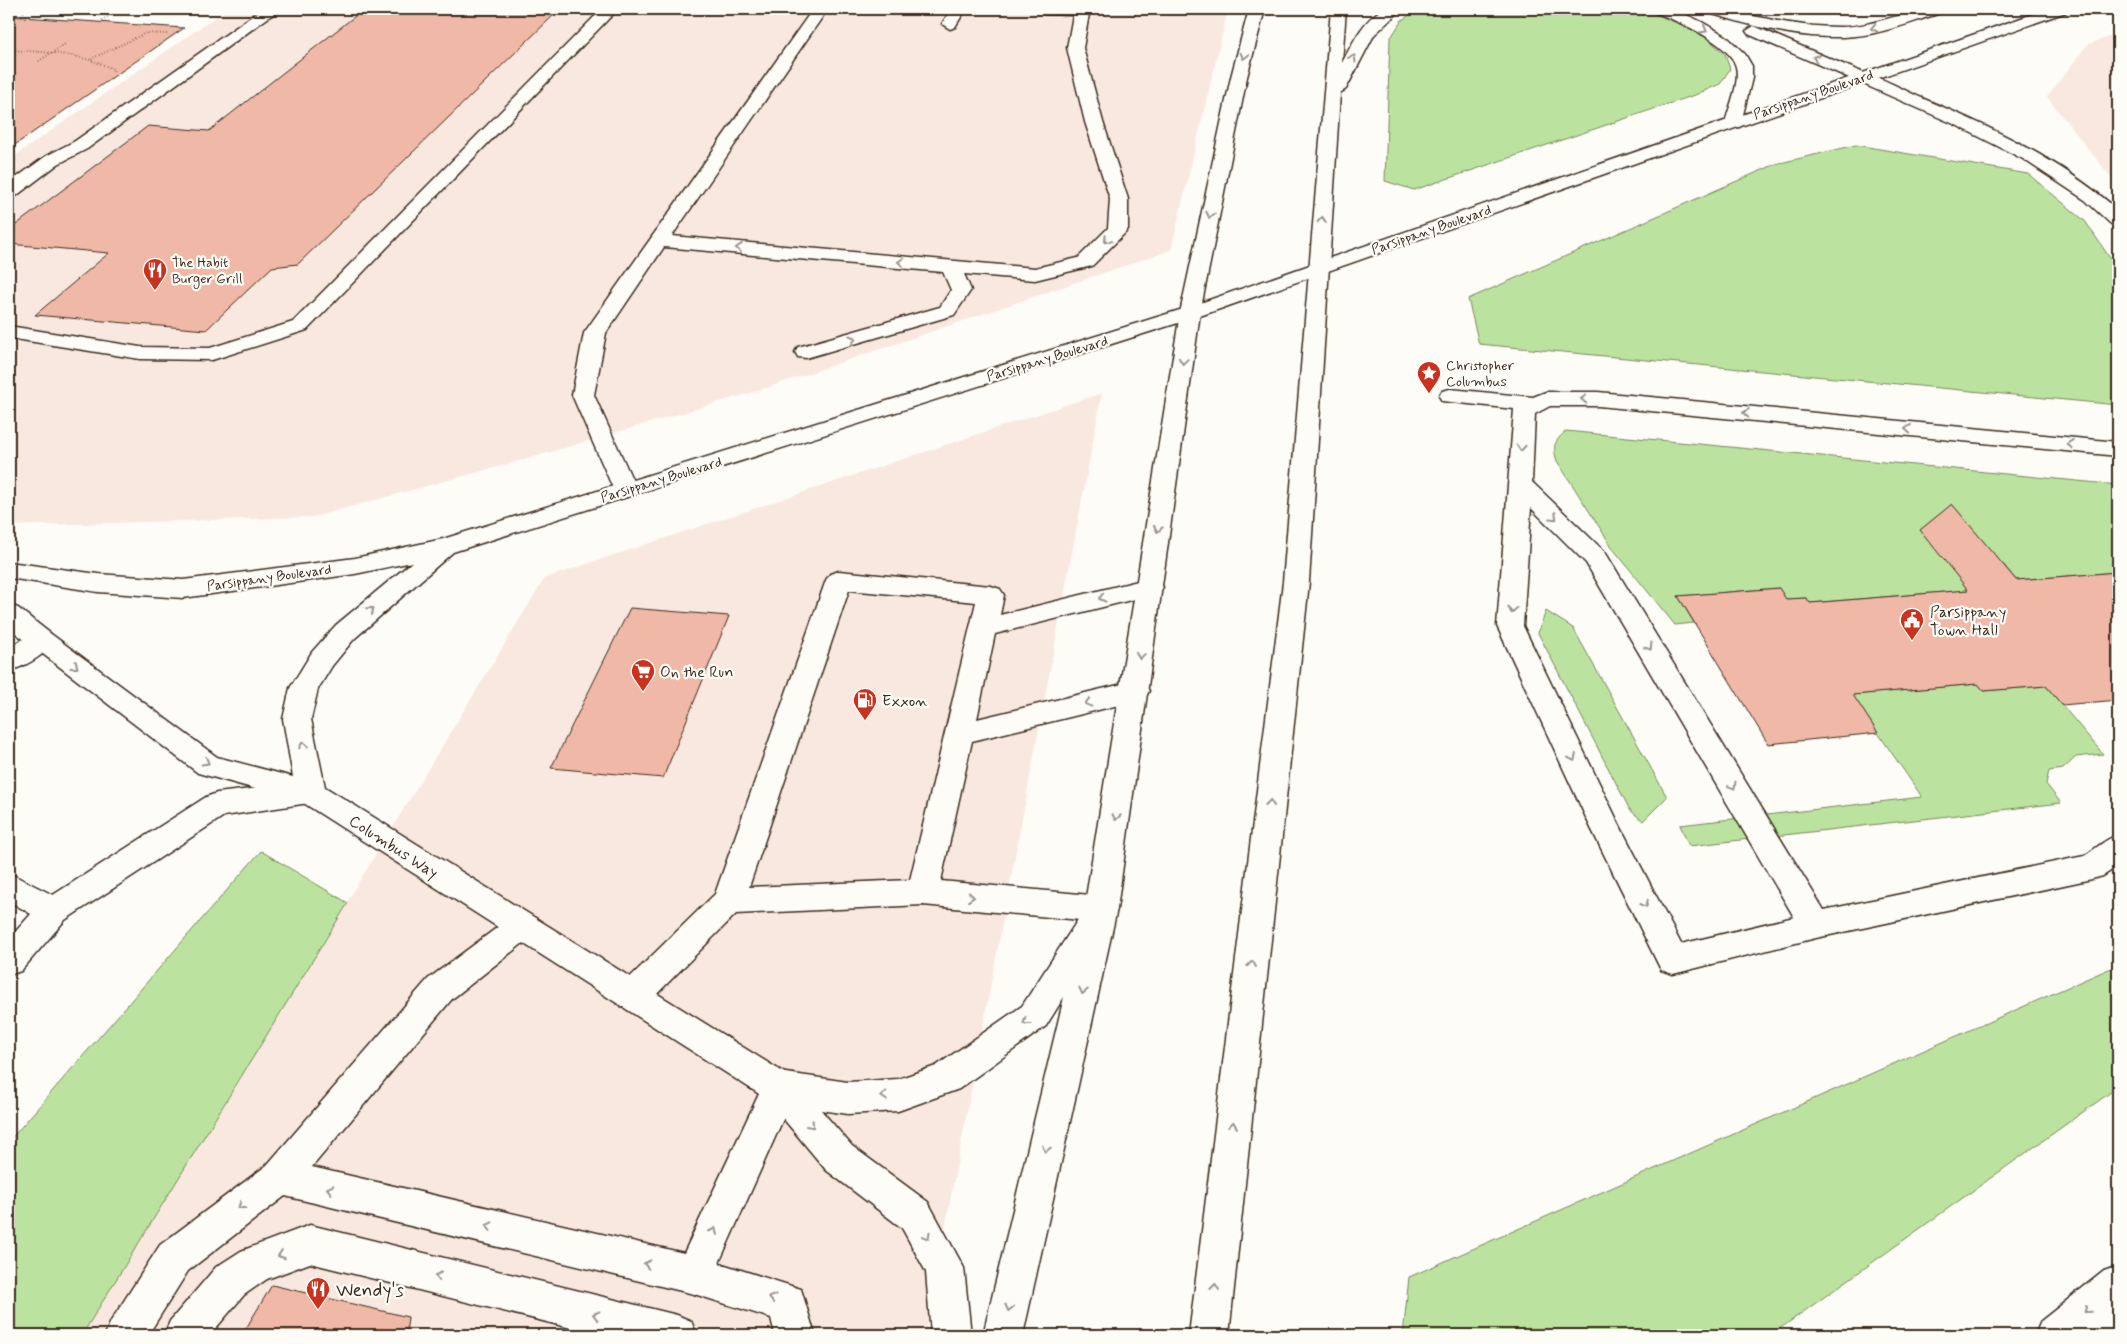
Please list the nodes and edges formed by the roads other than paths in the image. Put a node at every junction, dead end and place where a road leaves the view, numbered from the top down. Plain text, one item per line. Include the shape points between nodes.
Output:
1 (272, 9) edge
2 (610, 9) edge
3 (958, 9) edge
4 (1044, 9) edge
5 (1257, 9) edge
6 (1338, 9) edge
7 (1394, 9) edge
8 (1660, 9) edge
9 (1700, 9) edge
10 (1711, 9) edge
11 (1938, 9) edge
12 (2061, 9) edge
13 (1084, 10) edge
14 (815, 16) dead end
15 (950, 24) dead end
16 (1860, 77) junction
17 (1332, 102) junction
18 (1734, 122) junction
19 (9, 192) edge
20 (2118, 220) edge
21 (658, 241) junction
22 (950, 266) junction
23 (1318, 269) junction
24 (1190, 313) junction
25 (9, 332) edge
26 (806, 352) dead end
27 (1450, 396) dead end
28 (1533, 404) junction
29 (2118, 449) edge
30 (1519, 483) junction
31 (625, 490) junction
32 (447, 546) junction
33 (9, 570) edge
34 (1150, 587) junction
35 (9, 614) edge
36 (983, 628) junction
37 (41, 641) junction
38 (9, 661) edge
39 (1135, 691) junction
40 (959, 734) junction
41 (311, 793) junction
42 (2118, 847) edge
43 (9, 886) edge
44 (923, 892) junction
45 (728, 901) junction
46 (1102, 909) junction
47 (54, 910) junction
48 (1816, 925) junction
49 (521, 927) junction
50 (9, 961) edge
51 (633, 996) junction
52 (779, 1088) junction
53 (280, 1177) junction
54 (694, 1275) junction
55 (2118, 1285) edge
56 (2118, 1330) edge
57 (125, 1335) edge
58 (184, 1335) edge
59 (677, 1335) edge
60 (795, 1335) edge
61 (951, 1335) edge
62 (1003, 1335) edge
63 (1209, 1335) edge
64 (2055, 1335) edge
65 (2111, 1335) edge

1 - 19 main road via 81,145 52,160
2 - 25 main road via 300,326 212,354 140,353
3 - 15 main road
4 - 13 main road
5 -> 24 main road via 1238,76
6 - 17 main road
17 -> 7 main road via 1350,62 1377,22
8 -> 18 main road via 1703,29 1730,46 1739,56 1744,75
16 -> 9 main road
11 -> 10 main road via 1879,27 1837,32 1766,23
12 - 16 main road, Parsippany Boulevard
13 -> 22 main road via 1075,48 1119,199 1118,229 1085,262 1035,274
14 - 21 main road
16 - 18 main road, Parsippany Boulevard
16 - 20 main road via 2013,147 2053,169 2103,204
23 -> 17 main road
18 - 23 main road, Parsippany Boulevard
22 -> 21 main road
21 - 31 main road via 595,333 582,395
26 -> 22 main road via 947,311 961,290
23 - 24 main road, Parsippany Boulevard
63 -> 23 main road via 1296,582
24 - 31 main road, Parsippany Boulevard
24 -> 34 main road
27 - 28 main road
29 -> 28 main road via 1598,399 1560,397
28 -> 30 main road via 1524,411
30 -> 48 main road via 1596,558
30 -> 48 main road via 1510,626 1673,960
31 - 32 main road, Parsippany Boulevard
32 - 33 main road, Parsippany Boulevard via 355,566 183,589 98,583
41 -> 32 main road via 297,719 304,688 322,659 345,632
34 -> 36 main road
34 -> 39 main road
35 - 37 main road, Columbus Way
36 - 40 main road
36 - 45 main road via 991,595 839,580
37 - 38 main road
37 -> 41 main road, Columbus Way via 208,765
39 -> 40 main road
39 -> 46 main road
40 - 44 main road
41 - 47 main road via 217,805
41 - 49 main road, Columbus Way
42 - 48 main road via 2092,867
43 - 47 main road
44 - 45 main road
44 -> 46 main road
45 - 51 main road
46 -> 52 main road via 1034,1016 947,1078 898,1095 848,1098
46 -> 62 main road
47 - 50 main road
49 - 51 main road, Columbus Way
49 - 53 main road via 440,989
51 - 52 main road, Columbus Way
54 -> 52 main road
52 -> 61 main road via 839,1158 915,1215 946,1268
54 -> 53 main road
53 -> 57 main road via 174,1258
60 -> 54 main road via 787,1303
55 -> 64 main road
56 - 65 main road
59 -> 58 main road via 310,1244 255,1264 230,1281

